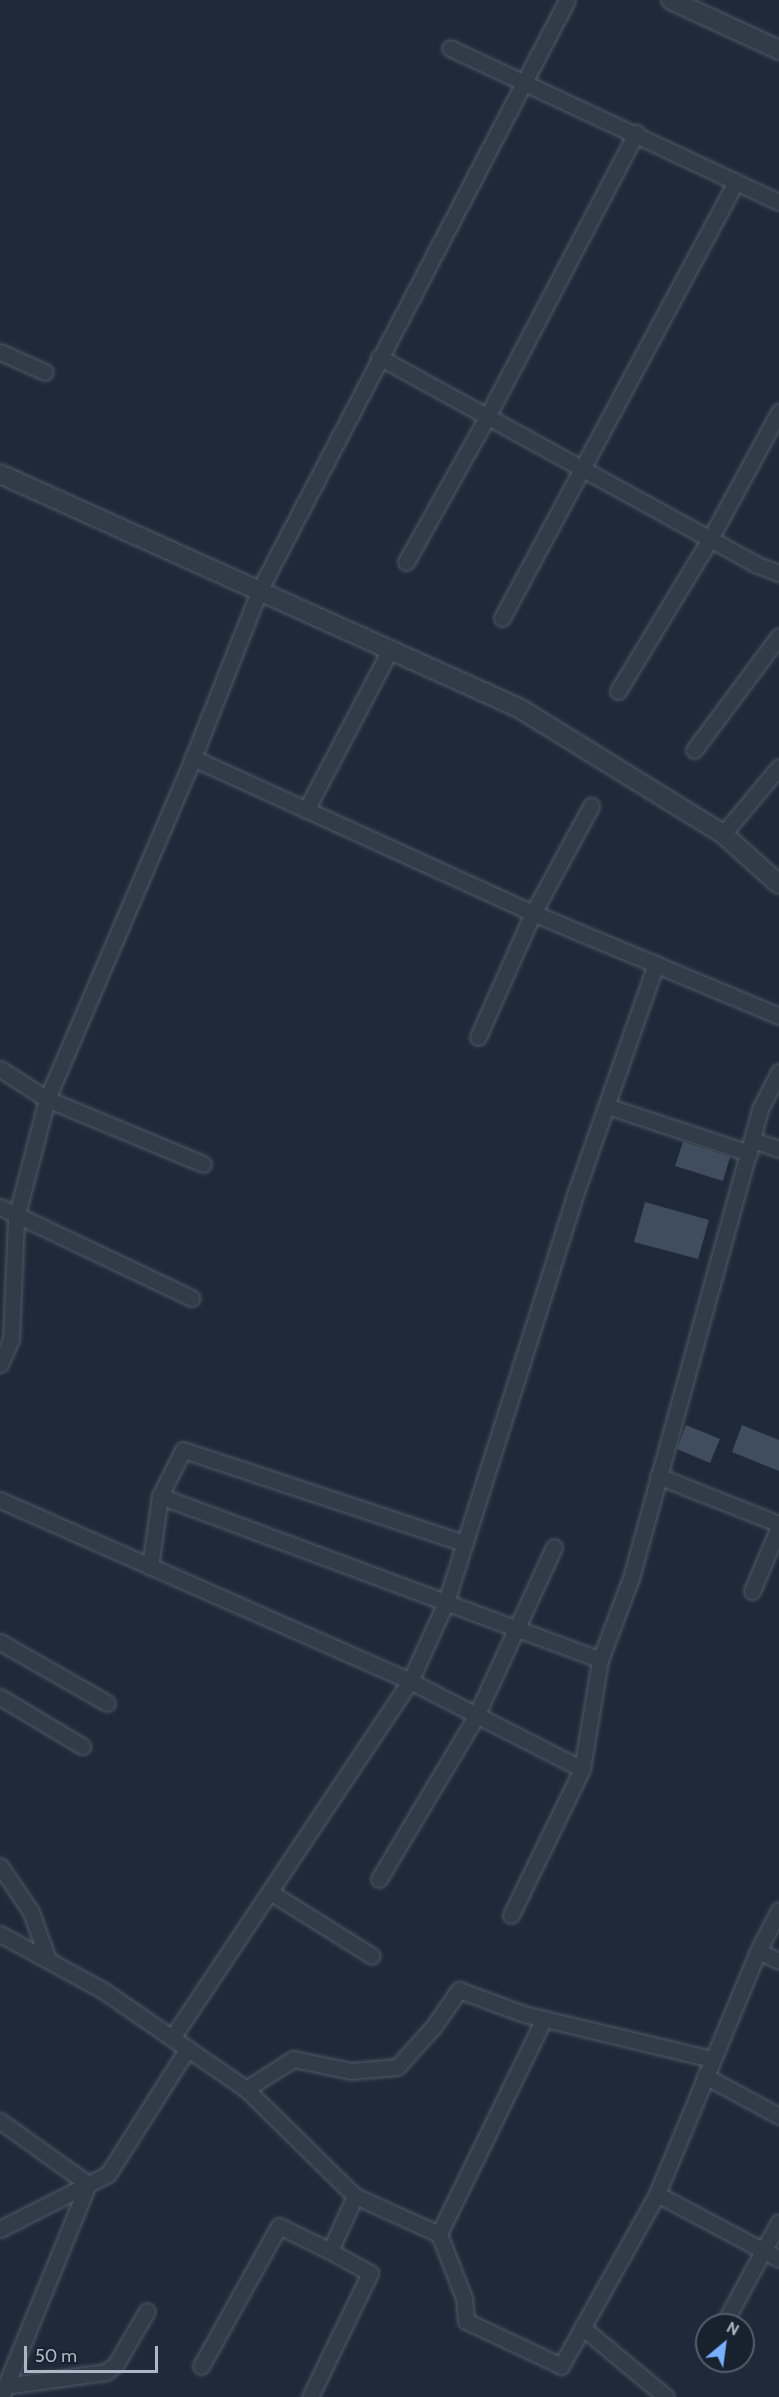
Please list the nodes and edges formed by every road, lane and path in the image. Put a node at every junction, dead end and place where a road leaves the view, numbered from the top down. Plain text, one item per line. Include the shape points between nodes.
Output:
1 (567, 0) edge
2 (671, 0) edge
3 (450, 48) dead end
4 (779, 50) edge
5 (525, 83) junction
6 (636, 133) junction
7 (736, 182) junction
8 (779, 202) edge
9 (0, 352) edge
10 (379, 357) junction
11 (45, 372) dead end
12 (779, 412) edge
13 (487, 417) junction
14 (583, 469) junction
15 (0, 474) edge
16 (710, 539) junction
17 (406, 562) dead end
18 (779, 573) edge
19 (259, 591) junction
20 (502, 618) dead end
21 (779, 636) edge
22 (390, 650) junction
23 (618, 691) dead end
24 (694, 750) dead end
25 (193, 758) junction
26 (779, 767) edge
27 (591, 806) dead end
28 (306, 810) junction
29 (723, 834) junction
30 (779, 884) edge
31 (533, 913) junction
32 (656, 964) junction
33 (779, 1016) edge
34 (478, 1037) dead end
35 (0, 1069) edge
36 (779, 1072) edge
37 (47, 1099) junction
38 (607, 1106) junction
39 (751, 1146) junction
40 (779, 1149) edge
41 (203, 1164) dead end
42 (0, 1207) edge
43 (16, 1218) junction
44 (192, 1298) dead end
45 (0, 1364) edge
46 (658, 1476) junction
47 (160, 1496) junction
48 (0, 1500) edge
49 (779, 1526) edge
50 (465, 1543) junction
51 (554, 1547) dead end
52 (150, 1567) junction
53 (752, 1591) dead end
54 (446, 1602) junction
55 (519, 1629) junction
56 (0, 1642) edge
57 (600, 1660) junction
58 (410, 1681) junction
59 (0, 1697) edge
60 (107, 1703) dead end
61 (476, 1716) junction
62 (82, 1746) dead end
63 (582, 1768) junction
64 (0, 1866) edge
65 (380, 1879) dead end
66 (270, 1892) junction
67 (779, 1910) edge
68 (510, 1915) dead end
69 (0, 1934) edge
70 (758, 1951) junction
71 (372, 1956) dead end
72 (47, 1958) junction
73 (779, 1961) edge
74 (544, 2019) junction
75 (172, 2038) junction
76 (188, 2048) junction
77 (712, 2059) junction
78 (705, 2076) junction
79 (246, 2089) junction
80 (779, 2116) edge
81 (0, 2121) edge
82 (88, 2184) junction
83 (657, 2194) junction
84 (355, 2196) junction
85 (779, 2222) edge
86 (0, 2229) edge
87 (439, 2234) junction
88 (330, 2251) junction
89 (765, 2252) junction
90 (779, 2259) edge
91 (147, 2311) dead end
92 (730, 2313) edge
93 (582, 2327) junction
94 (201, 2366) dead end
95 (3, 2392) edge
96 (310, 2397) edge
97 (666, 2397) edge

1 - 5 street
2 - 4 street
3 - 5 street
5 - 6 street
5 - 10 street
6 - 7 street
6 - 13 street
7 - 8 street
7 - 14 street
9 - 11 street
10 - 13 street
10 - 19 street
12 - 16 street
13 - 14 street
13 - 17 street
14 - 16 street
14 - 20 street
15 - 19 street
16 - 18 street
16 - 23 street
19 - 22 street
19 - 25 street
21 - 24 street
22 - 28 street
22 - 29 street via 519,708
25 - 28 street
25 - 37 street
26 - 29 street
27 - 31 street
28 - 31 street
29 - 30 street
31 - 32 street
31 - 34 street
32 - 33 street
32 - 38 street
35 - 37 street
36 - 39 street via 760,1109
37 - 41 street
37 - 43 street
38 - 39 street
38 - 50 street
39 - 40 street
39 - 46 street
42 - 43 street
43 - 44 street
43 - 45 street via 11,1339
46 - 49 street
46 - 57 street via 631,1578
47 - 50 street via 183,1450
47 - 52 street
47 - 54 street
48 - 52 street
49 - 53 street
50 - 54 street
51 - 55 street
52 - 58 street
54 - 55 street
54 - 58 street
55 - 57 street
55 - 61 street
56 - 60 street
57 - 63 street
58 - 61 street
58 - 66 street
59 - 62 street
61 - 63 street
61 - 65 street
63 - 68 street
64 - 72 street via 32,1912
66 - 71 street
66 - 75 street
67 - 70 street
69 - 72 street
70 - 73 street
70 - 77 street
72 - 75 street
74 - 77 street
74 - 79 street via 459,1990 434,2026 396,2067 351,2071 294,2060
74 - 87 street
75 - 76 street
76 - 79 street
76 - 82 street via 108,2174
77 - 78 street
78 - 80 street
78 - 83 street
79 - 84 street
81 - 82 street
82 - 86 street
82 - 95 street
83 - 89 street
83 - 93 street
84 - 87 street
84 - 88 street
85 - 89 street
87 - 93 street via 464,2298 466,2320 561,2367
88 - 94 street via 279,2226
88 - 96 street via 370,2273
89 - 90 street
89 - 92 street
91 - 95 street via 116,2364 106,2372
93 - 97 street

